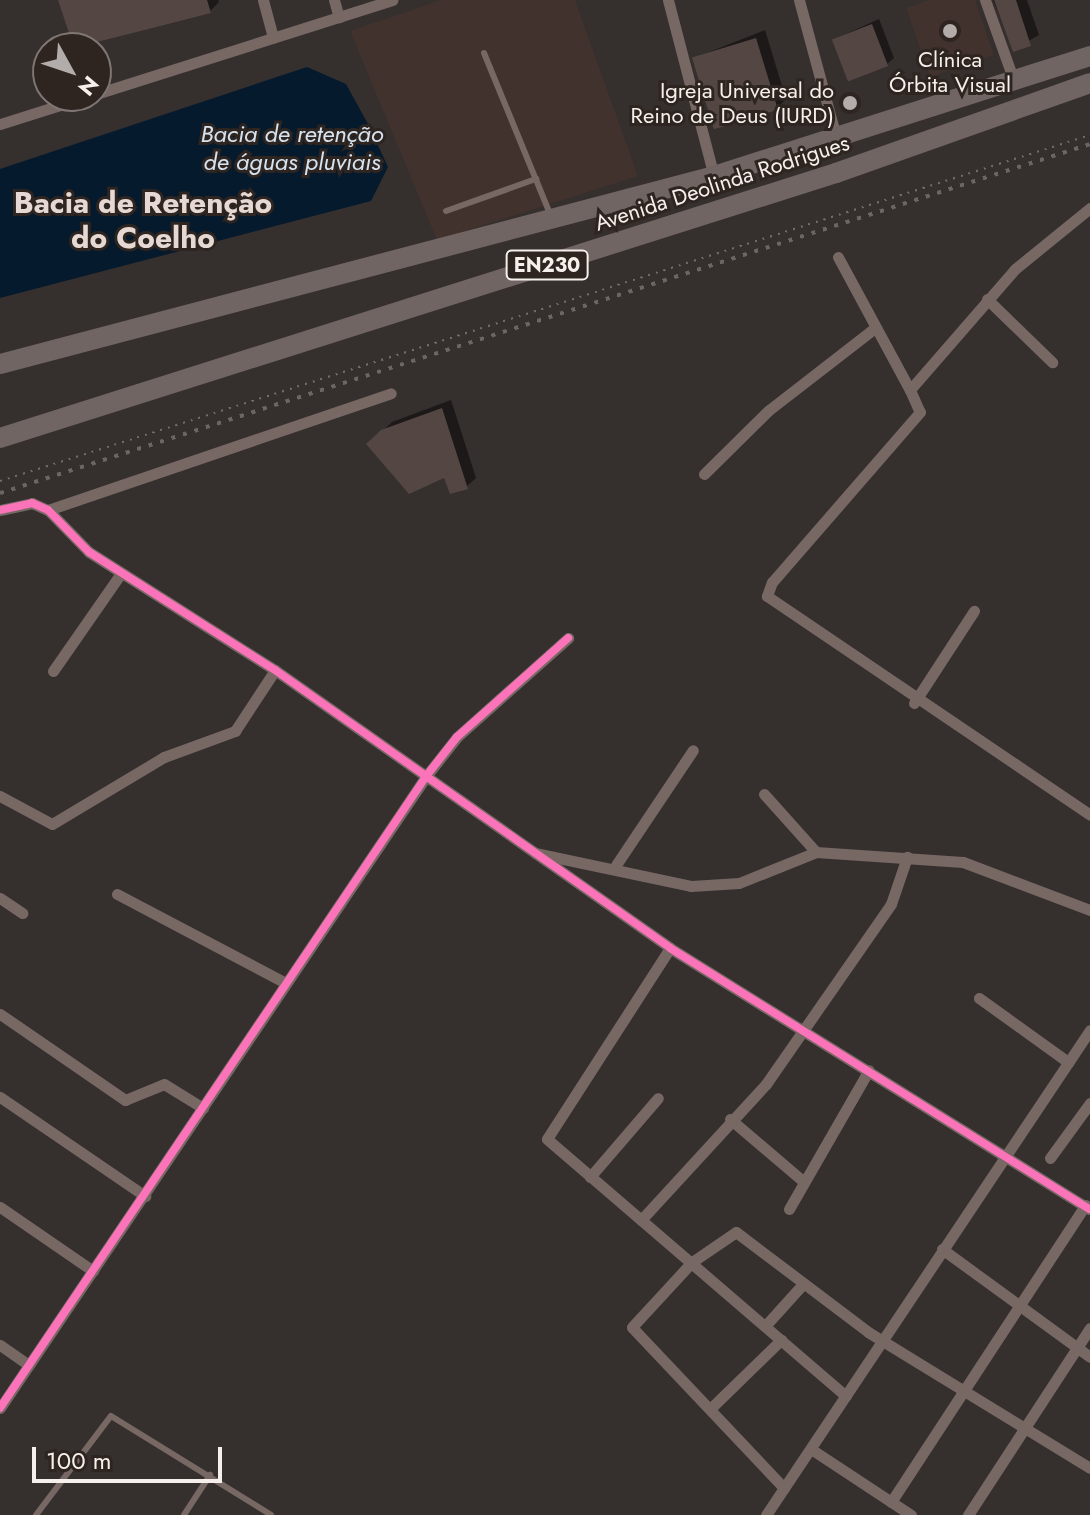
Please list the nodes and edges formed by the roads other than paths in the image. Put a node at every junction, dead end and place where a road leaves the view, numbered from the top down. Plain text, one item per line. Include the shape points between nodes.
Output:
1 (263, 0) edge
2 (334, 0) edge
3 (392, 0) edge
4 (668, 0) edge
5 (799, 0) edge
6 (985, 0) edge
7 (339, 17) junction
8 (273, 38) junction
9 (484, 53) dead end
10 (1090, 56) edge
11 (1014, 81) junction
12 (1090, 83) edge
13 (112, 89) edge
14 (38, 112) edge
15 (0, 124) edge
16 (837, 141) junction
17 (714, 176) junction
18 (536, 179) junction
19 (446, 211) dead end
20 (1088, 214) edge
21 (552, 217) junction
22 (838, 257) dead end
23 (987, 299) junction
24 (872, 330) junction
25 (1052, 362) dead end
26 (0, 364) edge
27 (910, 390) junction
28 (391, 393) dead end
29 (0, 438) edge
30 (704, 474) dead end
31 (0, 510) edge
32 (48, 510) junction
33 (121, 573) junction
34 (974, 611) dead end
35 (568, 638) dead end
36 (275, 670) junction
37 (53, 671) dead end
38 (914, 703) junction
39 (693, 750) dead end
40 (427, 775) junction
41 (764, 794) dead end
42 (0, 796) edge
43 (1090, 815) edge
44 (816, 852) junction
45 (533, 853) junction
46 (907, 857) junction
47 (616, 865) junction
48 (117, 894) dead end
49 (0, 898) edge
50 (1090, 910) edge
51 (22, 913) dead end
52 (670, 948) junction
53 (286, 983) junction
54 (979, 998) dead end
55 (0, 1014) edge
56 (800, 1027) junction
57 (1090, 1030) edge
58 (1068, 1062) junction
59 (869, 1070) junction
60 (0, 1097) edge
61 (658, 1098) dead end
62 (1090, 1103) edge
63 (203, 1108) junction
64 (730, 1119) junction
65 (1006, 1155) junction
66 (1050, 1158) dead end
67 (590, 1177) junction
68 (804, 1182) junction
69 (145, 1196) junction
70 (0, 1207) edge
71 (1087, 1207) edge
72 (789, 1209) dead end
73 (641, 1220) junction
74 (942, 1249) junction
75 (692, 1262) junction
76 (93, 1271) junction
77 (803, 1284) junction
78 (1018, 1303) junction
79 (765, 1326) junction
80 (1090, 1328) edge
81 (781, 1340) junction
82 (882, 1340) junction
83 (0, 1345) edge
84 (1078, 1348) junction
85 (1090, 1357) edge
86 (29, 1365) junction
87 (965, 1387) junction
88 (846, 1396) junction
89 (0, 1408) edge
90 (711, 1408) junction
91 (1026, 1424) junction
92 (811, 1449) junction
93 (1090, 1468) edge
94 (210, 1475) junction
95 (784, 1488) junction
96 (891, 1502) junction
97 (36, 1515) edge
98 (184, 1515) edge
99 (271, 1515) edge
100 (766, 1515) edge
101 (911, 1515) edge
102 (968, 1515) edge

1 - 8 street
2 - 7 street
3 - 7 street
4 - 17 street
5 - 16 street
6 - 11 street
7 - 8 street
8 - 13 street
9 - 18 lane
10 - 11 highway, Avenida Deolinda Rodrigues / EN230
11 - 16 highway, Avenida Deolinda Rodrigues / EN230
12 - 29 highway, Avenida Deolinda Rodrigues / EN230 via 836,173
14 - 15 street
16 - 17 highway, Avenida Deolinda Rodrigues / EN230
17 - 21 highway, Avenida Deolinda Rodrigues / EN230
18 - 19 lane
18 - 21 lane
20 - 23 street
21 - 26 highway, Avenida Deolinda Rodrigues / EN230
22 - 24 street
23 - 25 street
23 - 27 street
24 - 27 street
24 - 30 street via 769,410
27 - 38 street via 920,412 772,582 767,596
28 - 32 street
31 - 32 street via 32,503
32 - 33 street
33 - 36 street
33 - 37 street
34 - 38 street
35 - 40 street via 457,737
36 - 40 street
36 - 42 street via 235,731 164,757 52,824
38 - 43 street
39 - 47 street
40 - 45 street
40 - 53 street
41 - 44 street
44 - 46 street
44 - 47 street via 726,885 678,885
45 - 47 street
45 - 52 street
46 - 50 street via 987,867
46 - 56 street via 891,904
48 - 53 street
49 - 51 street
52 - 56 street
52 - 67 street via 549,1133 551,1146
53 - 63 street
54 - 58 street
55 - 63 street via 125,1100 164,1084
56 - 59 street
56 - 64 street via 766,1084
57 - 58 street
58 - 65 street
59 - 65 street
59 - 68 street
60 - 69 street
61 - 67 street
62 - 66 street
63 - 69 street
64 - 68 street
64 - 73 street
65 - 71 street
65 - 74 street
67 - 73 street
68 - 72 street
69 - 76 street
70 - 76 street
71 - 78 street
73 - 75 street
74 - 78 street
74 - 82 street
75 - 77 street via 739,1232
75 - 79 street
75 - 90 street via 632,1327
76 - 86 street
77 - 79 street
77 - 82 street
78 - 84 street
78 - 87 street
79 - 81 street
80 - 84 street
81 - 88 street
81 - 90 street
82 - 87 street
82 - 88 street
83 - 86 street
84 - 85 street
84 - 91 street
86 - 89 street
87 - 91 street
87 - 96 street
88 - 92 street
90 - 95 street
91 - 93 street
91 - 102 street
92 - 95 street
92 - 96 street
94 - 97 lane via 111,1416
94 - 98 lane
94 - 99 lane
95 - 100 street
96 - 101 street

